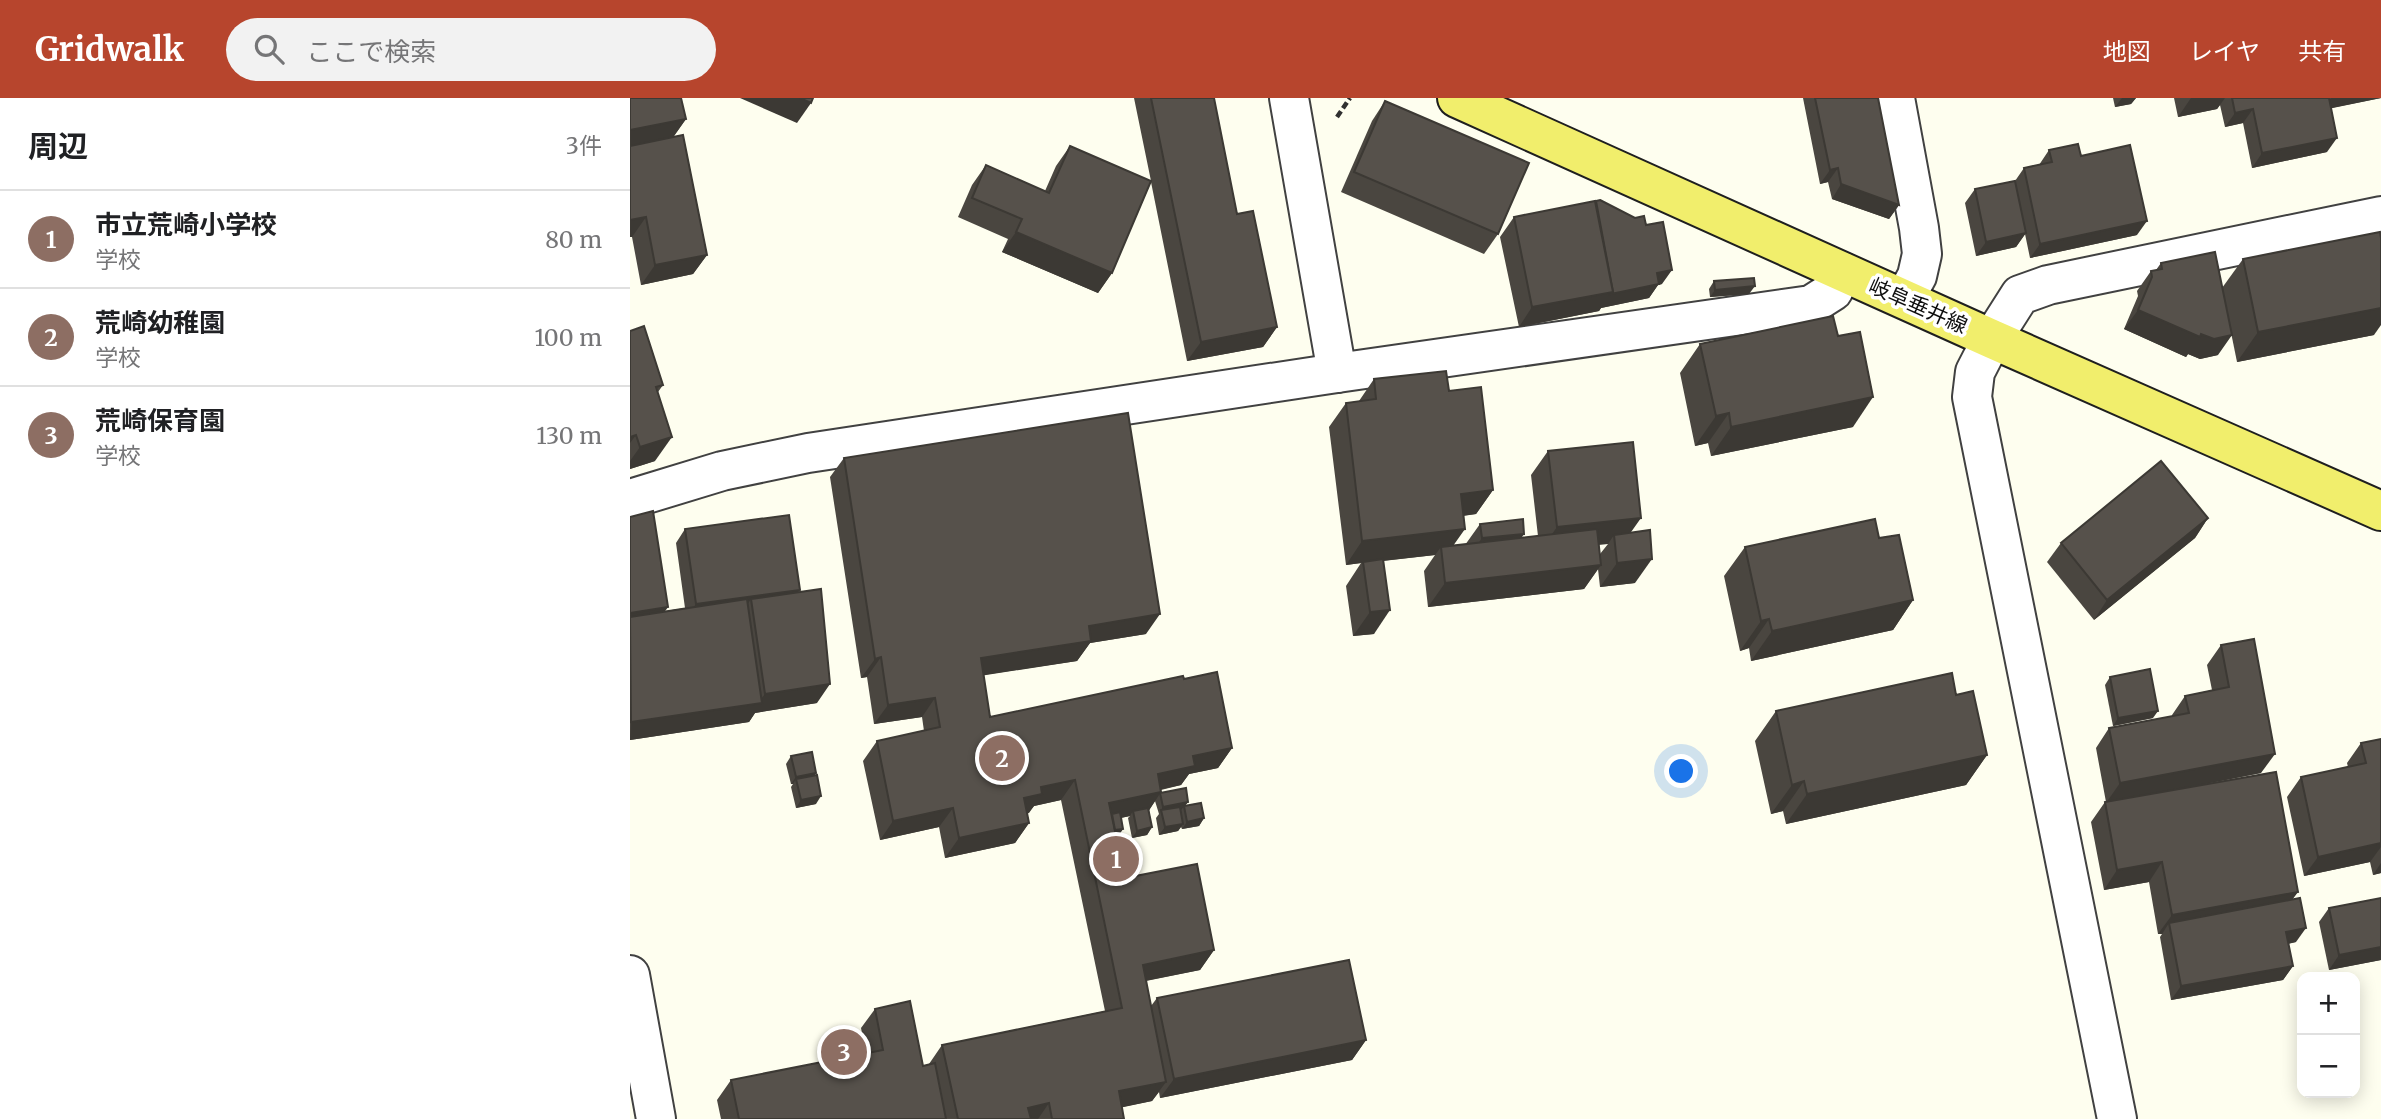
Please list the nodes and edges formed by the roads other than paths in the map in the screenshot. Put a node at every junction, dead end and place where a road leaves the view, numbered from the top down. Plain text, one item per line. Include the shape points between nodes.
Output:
1 (1289, 98) edge
2 (1457, 98) edge
3 (1895, 98) edge
4 (2381, 216) edge
5 (1842, 272) junction
6 (1905, 299) junction
7 (1992, 339) junction
8 (1337, 373) junction
9 (630, 499) edge
10 (2381, 511) edge
11 (630, 975) edge
12 (656, 1119) edge
13 (2117, 1119) edge

1 - 8 street
2 - 5 main road, 岐阜垂井線
3 - 6 street via 1922,254
4 - 7 street via 2048,285 2020,295
5 - 6 main road, 岐阜垂井線
5 - 8 street via 1833,291 1811,305
6 - 7 main road, 岐阜垂井線
7 - 10 main road, 岐阜垂井線
7 - 13 street via 1975,372 1972,397
8 - 9 street via 808,453 722,471
11 - 12 street

